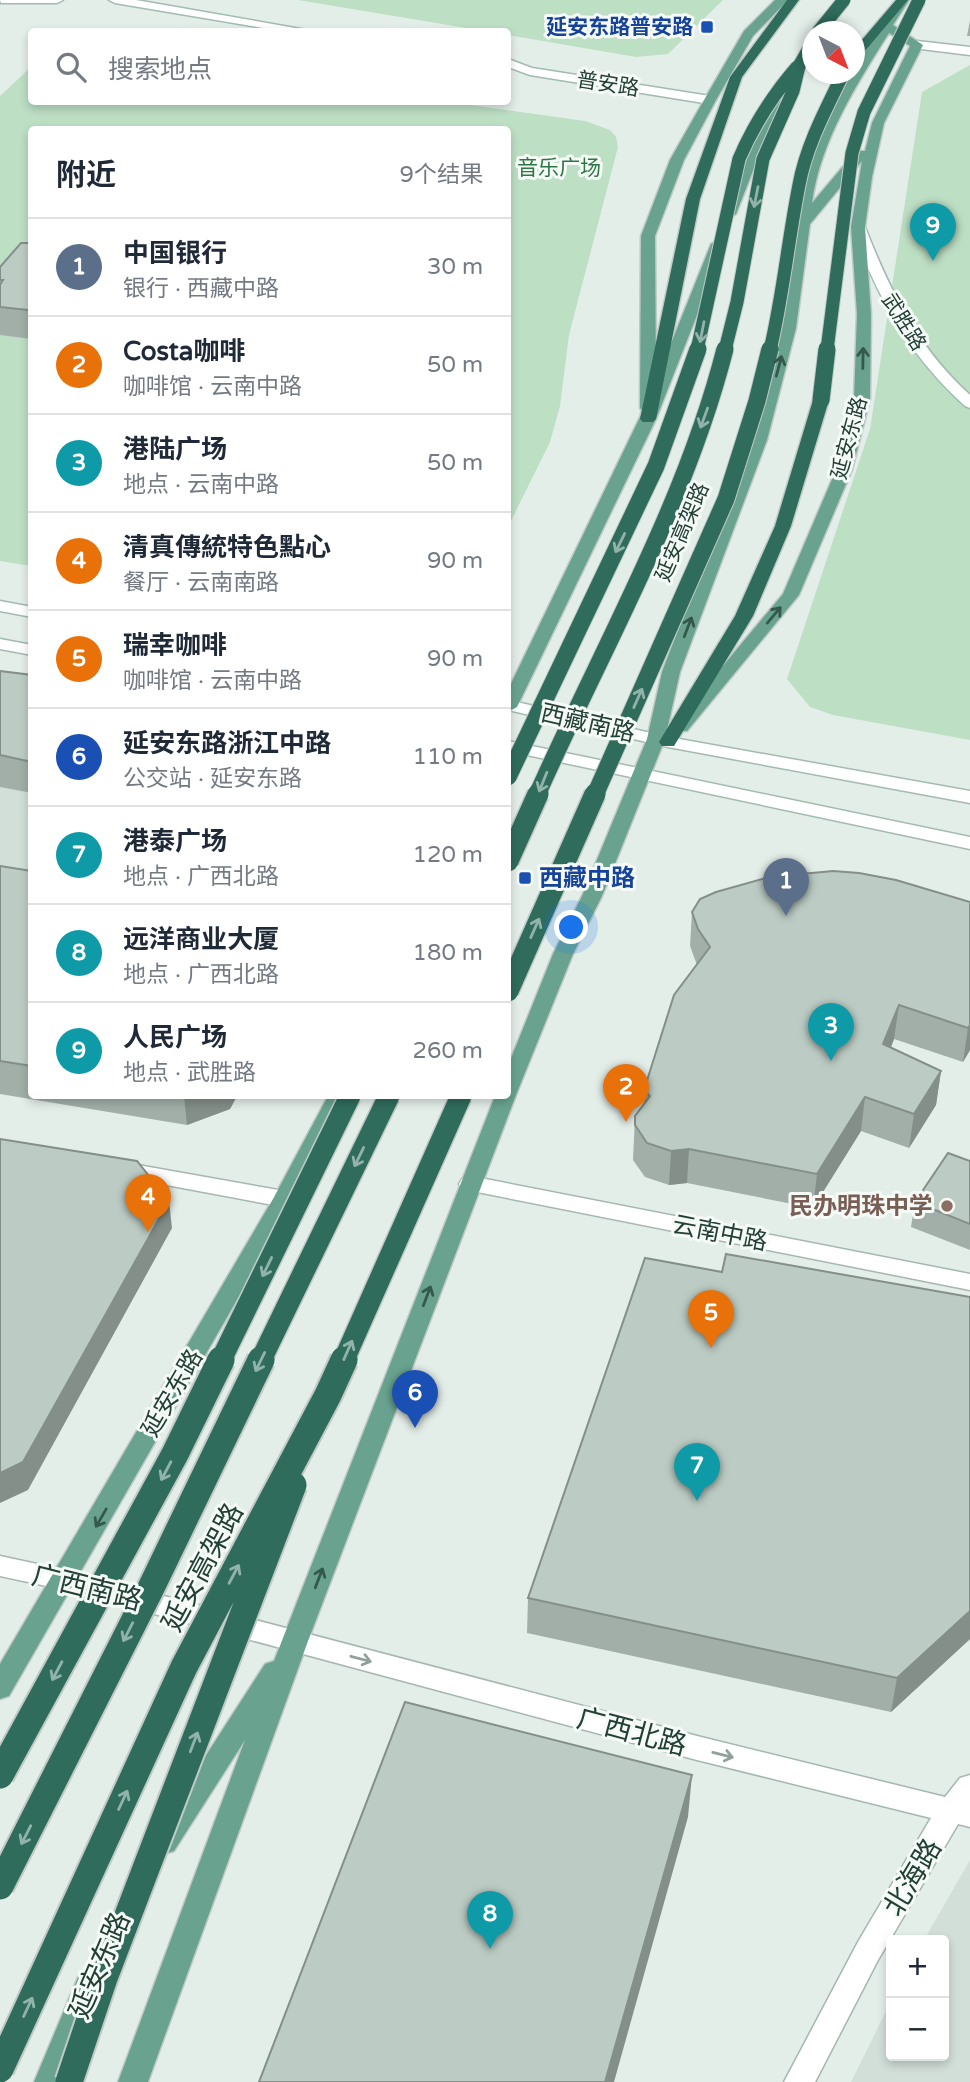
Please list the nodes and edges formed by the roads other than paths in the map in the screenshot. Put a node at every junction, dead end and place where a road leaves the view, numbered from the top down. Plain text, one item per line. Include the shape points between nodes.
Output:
1 (57, 0) edge
2 (114, 0) edge
3 (782, 0) edge
4 (793, 0) edge
5 (843, 0) edge
6 (902, 0) edge
7 (919, 0) edge
8 (9, 1) edge
9 (0, 9) edge
10 (827, 21) edge
11 (831, 21) edge
12 (886, 26) junction
13 (287, 28) edge
14 (865, 43) edge
15 (917, 45) junction
16 (970, 51) edge
17 (802, 61) edge
18 (511, 64) edge
19 (799, 66) junction
20 (802, 71) edge
21 (838, 84) edge
22 (709, 100) junction
23 (872, 141) junction
24 (802, 225) junction
25 (858, 227) junction
26 (970, 403) edge
27 (648, 419) junction
28 (0, 606) edge
29 (28, 610) edge
30 (0, 644) edge
31 (28, 649) edge
32 (511, 700) edge
33 (511, 707) edge
34 (662, 741) junction
35 (511, 747) edge
36 (511, 771) edge
37 (641, 774) junction
38 (970, 797) edge
39 (970, 843) edge
40 (511, 855) edge
41 (511, 983) edge
42 (511, 1083) edge
43 (337, 1099) edge
44 (349, 1099) edge
45 (388, 1099) edge
46 (460, 1099) edge
47 (505, 1099) edge
48 (95, 1166) edge
49 (470, 1184) junction
50 (284, 1199) junction
51 (970, 1282) edge
52 (328, 1395) junction
53 (0, 1566) edge
54 (65, 1580) junction
55 (295, 1641) junction
56 (0, 1688) edge
57 (0, 1775) edge
58 (970, 1787) edge
59 (961, 1813) edge
60 (0, 1886) edge
61 (0, 2069) edge
62 (50, 2082) edge
63 (69, 2082) edge
64 (133, 2082) edge
65 (799, 2082) edge

1 - 8 street
2 - 13 street
3 - 22 main road via 748,34
4 - 27 highway via 736,77 693,199
5 - 10 highway, bridge
5 - 11 main road
6 - 12 main road, 延安东路
6 - 14 highway
7 - 34 highway, bridge via 864,112 852,153 821,400 783,526 744,617
8 - 9 street
12 - 15 main road
12 - 24 main road, 延安东路 via 851,83 820,149
15 - 16 street
15 - 23 main road, 延安东路
17 - 19 highway, 延安高架路, bridge
18 - 22 street, 普安路
19 -> 36 highway, bridge via 772,96 738,159 700,342 680,405 656,466
19 -> 40 highway, 延安高架路, bridge via 763,159 718,381 684,476
20 - 27 main road via 749,163
41 -> 21 highway, 延安高架路, bridge via 726,499 779,313 799,182 818,124
22 - 27 main road via 677,160 648,236
23 - 24 main road
23 - 25 main road, 延安东路
34 -> 24 main road, 延安东路 via 671,672 760,440 789,328
25 - 26 street, 武胜路 via 893,312 917,348
34 -> 25 main road, 延安东路 via 791,595 844,470 862,399 864,314
27 - 32 main road
28 - 29 street
30 - 31 street
33 - 34 street, 西藏南路
34 - 37 main road, 延安东路
34 - 38 street
35 - 37 street
37 - 39 street
37 - 42 main road, 延安东路
43 - 50 main road, 延安东路
44 -> 57 highway, bridge via 175,1454
45 -> 60 highway, 延安高架路, bridge via 150,1590
52 -> 46 highway, 延安高架路, bridge
47 - 49 main road, 延安东路
48 - 50 street
49 - 51 street, 云南中路
55 -> 49 main road, 延安东路
50 -> 54 main road, 延安东路
61 -> 52 highway, 延安高架路, bridge via 184,1667
63 -> 52 highway, bridge via 104,1978
53 - 54 street, 广西南路
54 - 55 street, 广西南路
54 - 56 main road, 延安东路
55 -> 59 street, 广西北路
55 - 62 main road, 延安东路 via 120,1910
55 - 64 main road, 延安东路
58 - 59 street, 北海路
59 - 65 street, 北海路 via 868,1951

